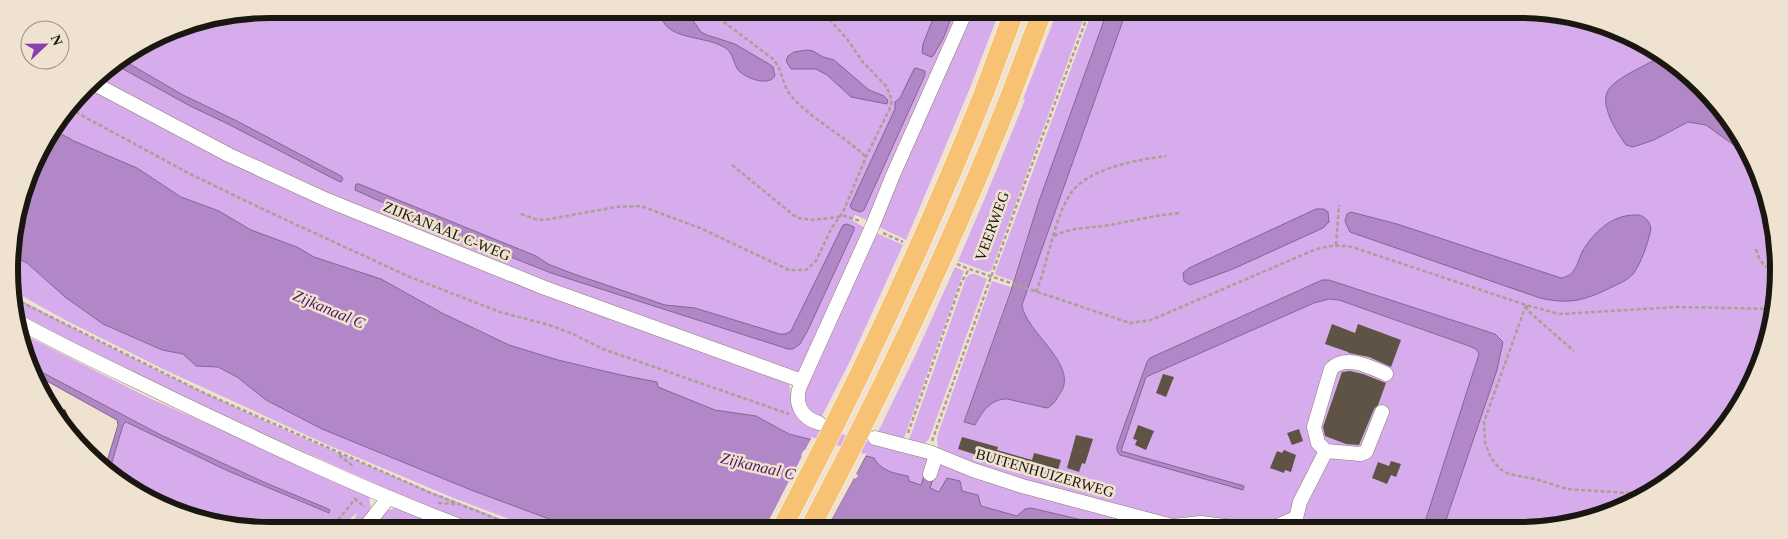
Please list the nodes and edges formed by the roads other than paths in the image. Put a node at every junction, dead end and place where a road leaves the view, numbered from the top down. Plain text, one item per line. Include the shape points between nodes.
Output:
1 (963, 18) edge
2 (1012, 18) edge
3 (1040, 18) edge
4 (97, 85) edge
5 (23, 325) edge
6 (1386, 374) dead end
7 (802, 382) junction
8 (1382, 412) dead end
9 (819, 423) dead end
10 (875, 438) dead end
11 (1326, 451) junction
12 (932, 453) junction
13 (930, 474) dead end
14 (389, 497) junction
15 (370, 522) edge
16 (450, 522) edge
17 (785, 522) edge
18 (813, 522) edge
19 (1155, 522) edge
20 (1297, 522) edge

1 - 7 street
2 - 17 highway, bridge via 933,217 820,457
3 - 18 highway, bridge via 971,194 928,292 882,390
4 - 7 street, ZIJKANAAL C-WEG via 229,155 326,200 536,285
5 - 14 street via 256,439
6 - 11 street via 1344,361 1331,368 1314,427 1318,443
7 - 9 street via 798,402 805,416
8 - 11 street via 1366,452
10 - 12 street, BUITENHUIZERWEG
11 - 20 street via 1300,502
12 - 13 street
12 - 19 street, BUITENHUIZERWEG via 1022,486
14 - 15 street
14 - 16 street

